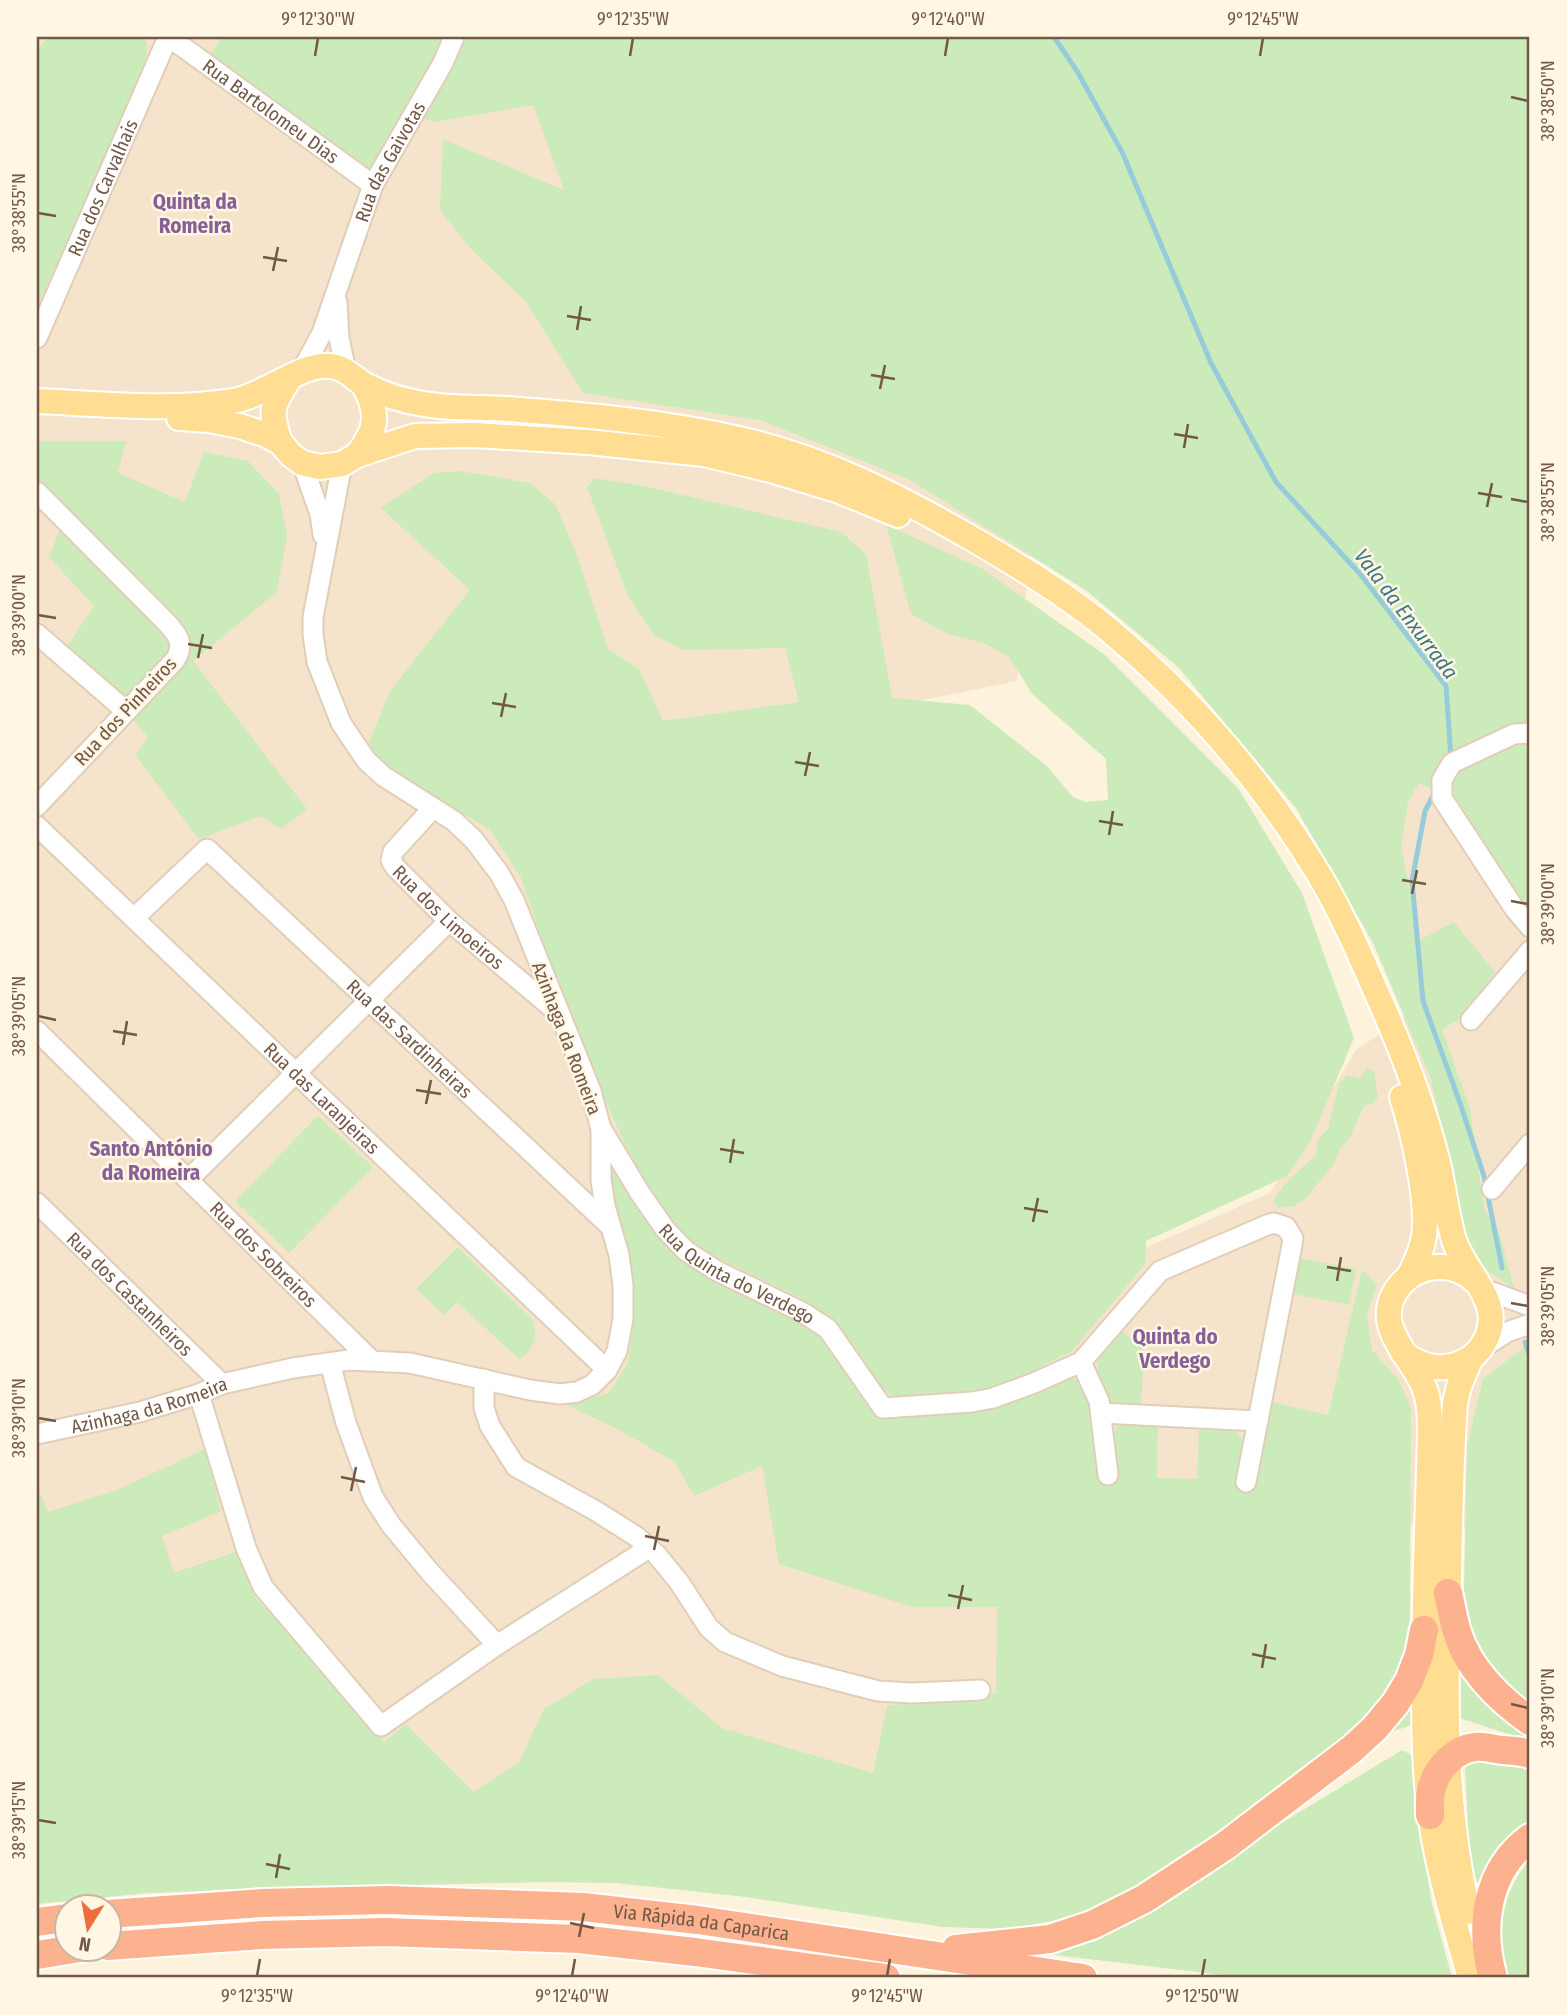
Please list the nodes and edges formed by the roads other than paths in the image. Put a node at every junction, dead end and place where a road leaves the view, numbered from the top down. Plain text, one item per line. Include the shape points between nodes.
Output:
1 (169, 37) edge
2 (454, 37) edge
3 (373, 185) junction
4 (337, 290) junction
5 (37, 338) edge
6 (295, 375) junction
7 (355, 378) junction
8 (37, 401) edge
9 (37, 411) edge
10 (280, 442) junction
11 (350, 460) junction
12 (302, 463) junction
13 (37, 492) edge
14 (321, 572) junction
15 (37, 634) edge
16 (126, 711) junction
17 (1530, 733) edge
18 (37, 806) edge
19 (433, 808) junction
20 (37, 826) edge
21 (134, 918) junction
22 (449, 921) junction
23 (1530, 927) edge
24 (1530, 951) edge
25 (369, 1001) junction
26 (560, 1014) junction
27 (1471, 1020) dead end
28 (37, 1031) edge
29 (296, 1073) junction
30 (601, 1129) junction
31 (1530, 1144) edge
32 (188, 1180) junction
33 (1492, 1189) dead end
34 (37, 1203) edge
35 (611, 1227) junction
36 (1409, 1277) junction
37 (1478, 1284) junction
38 (1530, 1306) edge
39 (1530, 1324) edge
40 (1404, 1353) junction
41 (1474, 1354) junction
42 (371, 1360) junction
43 (1081, 1362) junction
44 (330, 1363) junction
45 (607, 1370) junction
46 (484, 1379) junction
47 (222, 1384) junction
48 (199, 1394) junction
49 (1101, 1413) junction
50 (1258, 1421) junction
51 (37, 1434) edge
52 (1108, 1475) dead end
53 (1246, 1482) dead end
54 (649, 1548) junction
55 (1448, 1594) junction
56 (1424, 1630) junction
57 (497, 1645) junction
58 (980, 1690) dead end
59 (1530, 1721) edge
60 (1530, 1754) edge
61 (1447, 1762) junction
62 (1430, 1815) junction
63 (1530, 1838) edge
64 (122, 1913) edge
65 (122, 1945) edge
66 (925, 1953) junction
67 (886, 1978) edge
68 (1083, 1978) edge
69 (1470, 1978) edge
70 (1485, 1978) edge
71 (1493, 1978) edge

1 - 3 street, Rua Bartolomeu Dias
1 - 5 street, Rua dos Carvalhais
2 - 3 street, Rua das Gaivotas
3 - 4 street, Rua das Gaivotas
4 - 6 street, Rua das Gaivotas via 322,333
4 - 7 street via 339,338
6 - 7 main road via 329,366
6 - 8 main road via 240,400 182,406
6 - 10 main road via 274,403 273,423
7 - 11 main road via 371,398 374,425 369,441
7 - 37 main road via 398,399 430,405 631,420 745,440 805,458 859,479 953,528 1009,560 1107,628 1195,710 1252,777 1319,875 1352,937 1407,1065 1443,1181 1454,1241
9 - 10 main road via 209,420
10 - 12 main road
11 - 12 main road via 320,467
11 - 14 street
11 - 36 main road via 415,436 588,442 704,454 771,470 886,509 990,561 1066,611 1133,664 1199,730 1250,792 1328,915 1358,979 1409,1120 1424,1225
12 - 14 street via 323,527
13 - 16 street, Rua dos Pinheiros via 178,635 180,648 175,660
14 - 19 street, Azinhaga da Romeira via 313,634 317,662 341,723 383,776
15 - 16 street
16 - 18 street, Rua dos Pinheiros
17 - 23 street via 1514,734 1452,763 1441,791
19 - 22 street, Rua dos Limoeiros via 391,860
19 - 26 street, Azinhaga da Romeira via 474,840 499,873
20 - 21 street, Rua das Laranjeiras
21 - 25 street, Rua das Sardinheiras via 207,849
21 - 29 street, Rua das Laranjeiras
22 - 25 street
22 - 26 street, Rua dos Limoeiros
24 - 27 street
25 - 29 street
25 - 35 street, Rua das Sardinheiras
26 - 30 street, Azinhaga da Romeira
28 - 32 street, Rua dos Sobreiros
29 - 32 street
29 - 45 street, Rua das Laranjeiras
30 - 35 street, Azinhaga da Romeira via 601,1180
30 - 43 street, Rua Quinta do Verdego via 665,1229 686,1251 828,1329 883,1408 993,1398
31 - 33 street
32 - 42 street, Rua dos Sobreiros
34 - 47 street, Rua dos Castanheiros
35 - 45 street, Azinhaga da Romeira via 623,1285 623,1320 617,1351
36 - 37 main road via 1443,1266
36 - 40 main road via 1396,1291 1390,1309 1390,1328
37 - 38 street
37 - 41 main road via 1489,1301 1491,1316 1487,1338
39 - 41 street via 1507,1332
40 - 41 main road via 1436,1368 1454,1366
40 - 56 main road via 1423,1384 1429,1407
41 - 55 main road via 1455,1403
42 - 44 street, Azinhaga da Romeira
42 - 46 street, Azinhaga da Romeira via 410,1363
43 - 49 street
43 - 50 street via 1160,1270 1267,1225 1286,1227 1292,1245
44 - 47 street, Azinhaga da Romeira
44 - 57 street via 373,1497 429,1571
45 - 46 street, Azinhaga da Romeira via 592,1385 560,1394
46 - 54 street via 484,1408 490,1426 516,1467 596,1511
47 - 48 street, Azinhaga da Romeira
48 - 51 street, Azinhaga da Romeira
48 - 57 street via 246,1548 263,1587 381,1726
49 - 50 street
49 - 52 street
50 - 53 street
54 - 57 street
54 - 58 street via 679,1582 709,1628 725,1642 782,1665 878,1691
55 - 59 highway via 1458,1634 1477,1672
55 - 61 main road
56 - 62 main road via 1424,1742
56 - 66 highway via 1409,1681 1374,1729 1226,1846 1155,1892 1091,1925 1049,1939
60 - 61 highway via 1476,1747
61 - 62 highway via 1433,1784
61 - 70 main road via 1459,1872
62 - 69 main road
63 - 71 highway via 1507,1860 1490,1894 1486,1928
64 - 66 highway, Via Rápida da Caparica via 388,1900 583,1908
65 - 67 highway, Via Rápida da Caparica via 386,1932 565,1939
66 - 68 highway, Via Rápida da Caparica

